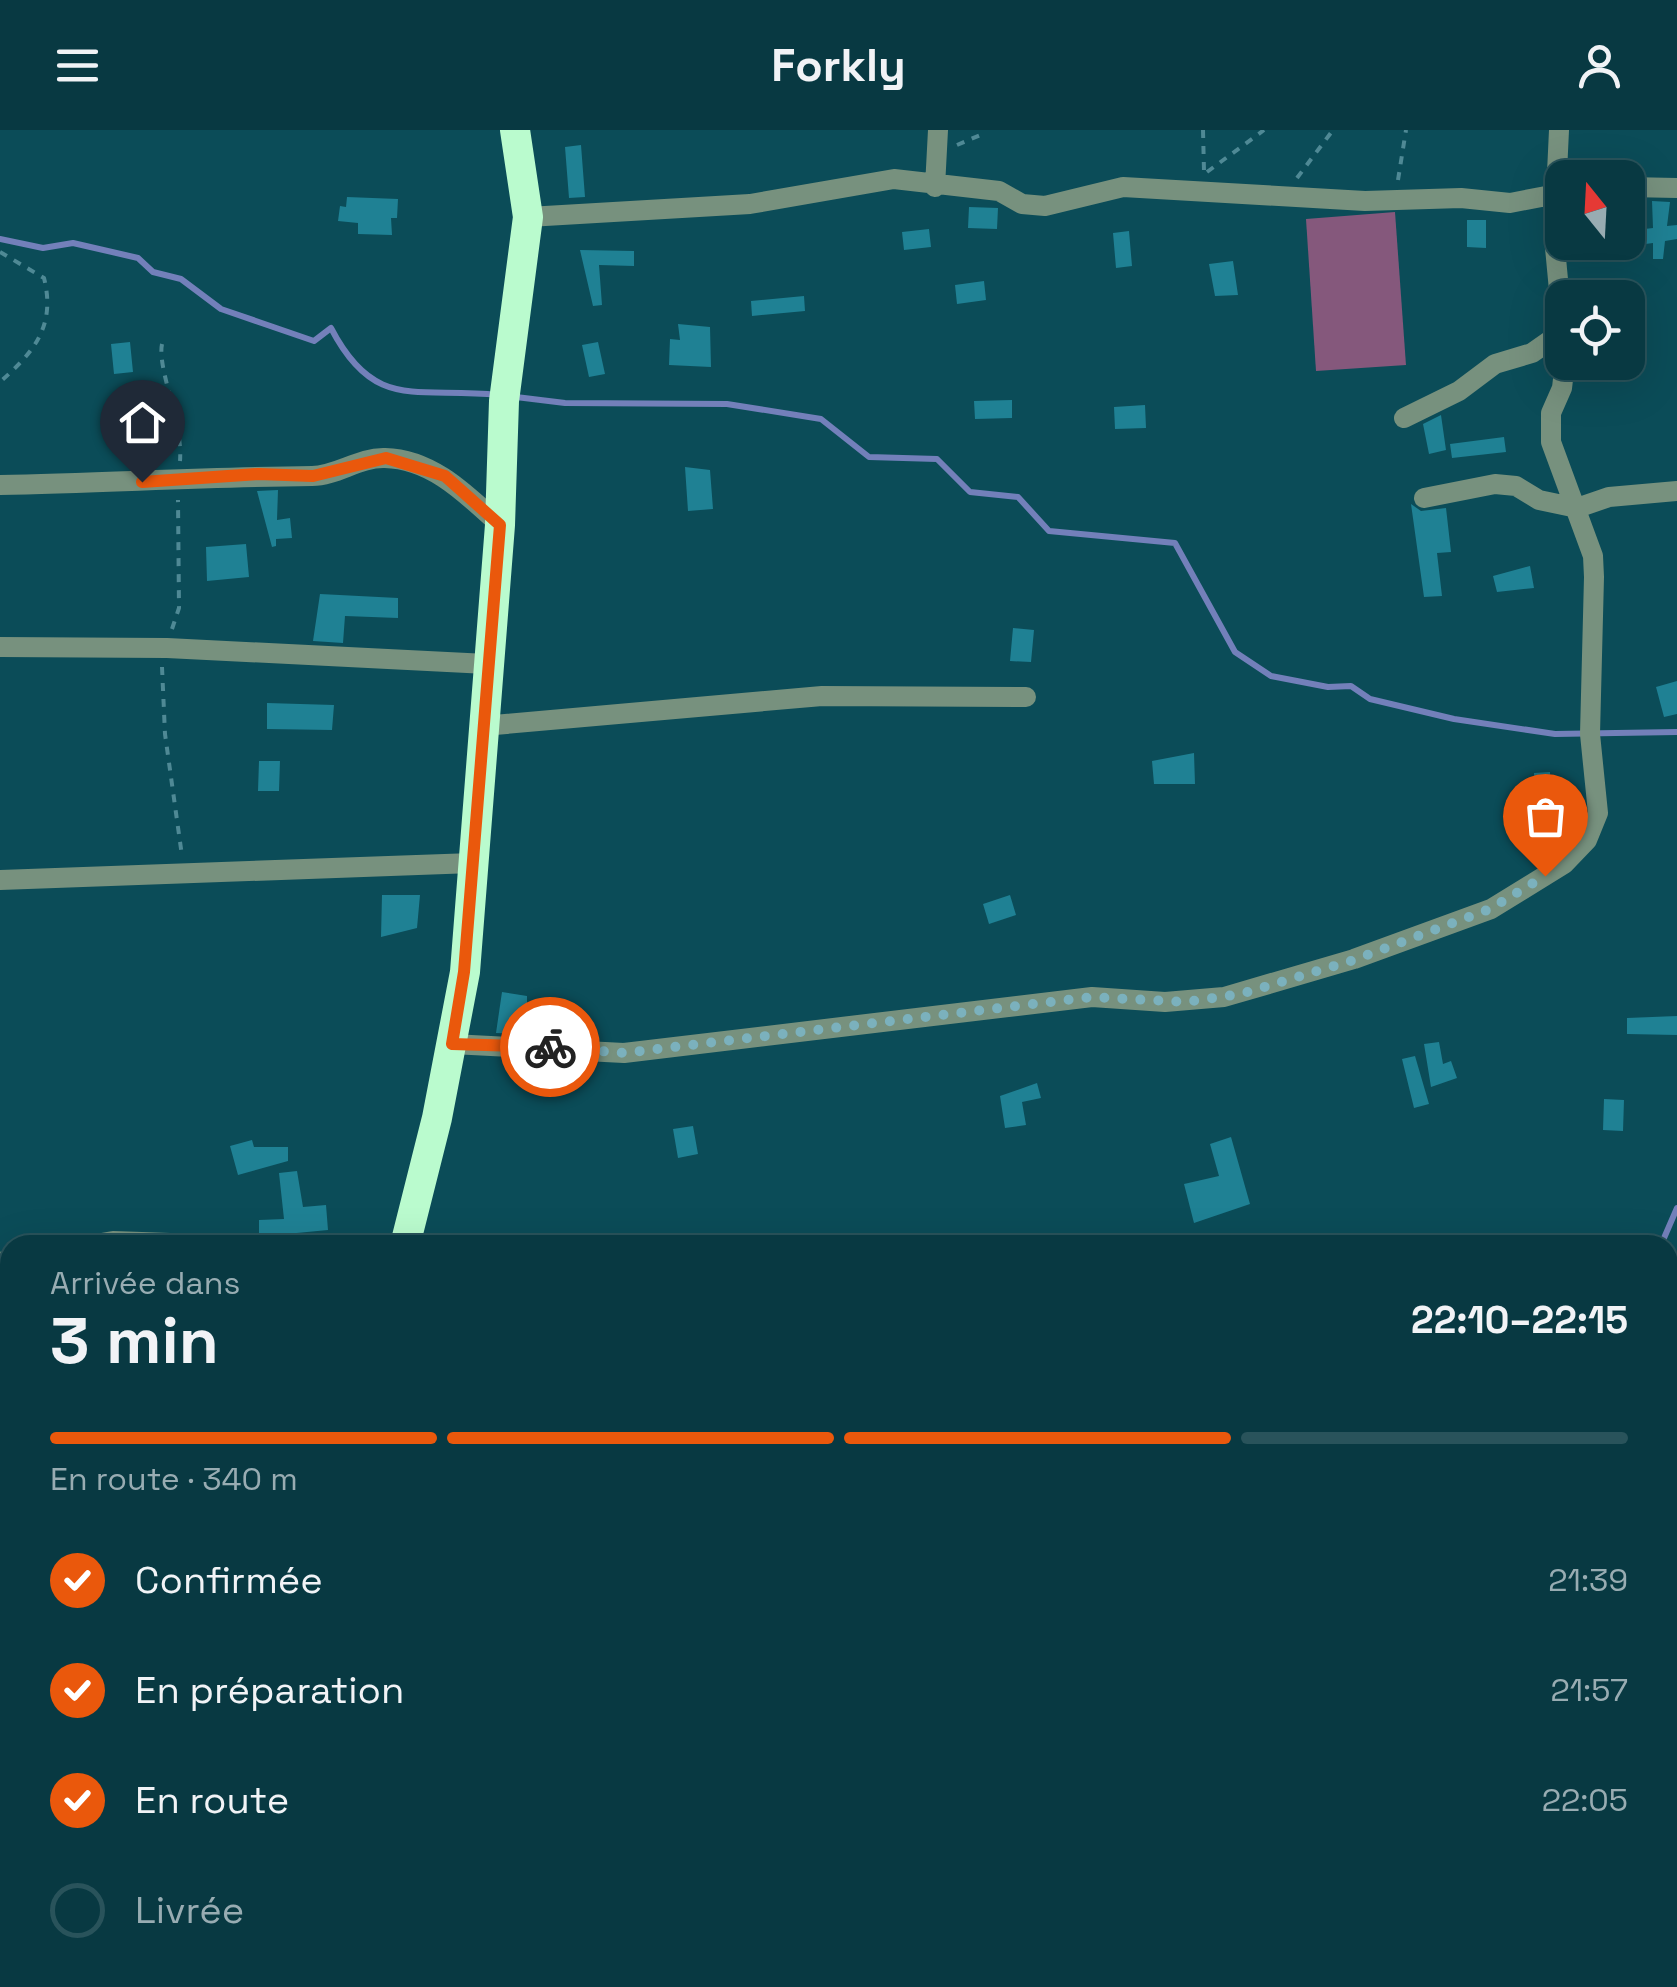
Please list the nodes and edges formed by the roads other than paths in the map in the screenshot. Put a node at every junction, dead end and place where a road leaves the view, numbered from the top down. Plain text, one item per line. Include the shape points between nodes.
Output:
1 (515, 130) edge
2 (938, 130) edge
3 (1559, 130) edge
4 (1559, 160) edge
5 (935, 186) junction
6 (1645, 188) edge
7 (1677, 188) edge
8 (1545, 197) edge
9 (528, 217) junction
10 (1545, 344) edge
11 (1563, 380) edge
12 (1404, 418) dead end
13 (0, 485) edge
14 (1677, 491) edge
15 (1424, 498) dead end
16 (1576, 508) junction
17 (500, 525) junction
18 (0, 646) edge
19 (487, 664) junction
20 (1026, 697) dead end
21 (483, 726) junction
22 (473, 863) junction
23 (0, 880) edge
24 (452, 1044) junction
25 (407, 1235) edge

1 - 9 highway
2 - 5 street
3 - 4 street
5 - 8 street via 999,191 1022,204 1046,206 1123,187 1510,203
5 - 9 street via 894,179 734,206
6 - 7 street
9 - 17 highway via 504,396
10 - 12 street via 1495,364 1459,392
11 - 16 street via 1551,413 1552,442
13 - 17 street via 313,476 386,458 445,476
14 - 16 street via 1609,497
15 - 16 street via 1495,484
16 - 24 street via 1594,566 1590,750 1598,813 1587,840 1564,864 1490,909 1354,960 1224,997 1092,997 624,1053
17 - 19 highway
18 - 19 street
19 - 21 highway
20 - 21 street via 822,696
21 - 22 highway
22 - 23 street
22 - 24 highway
24 - 25 highway

